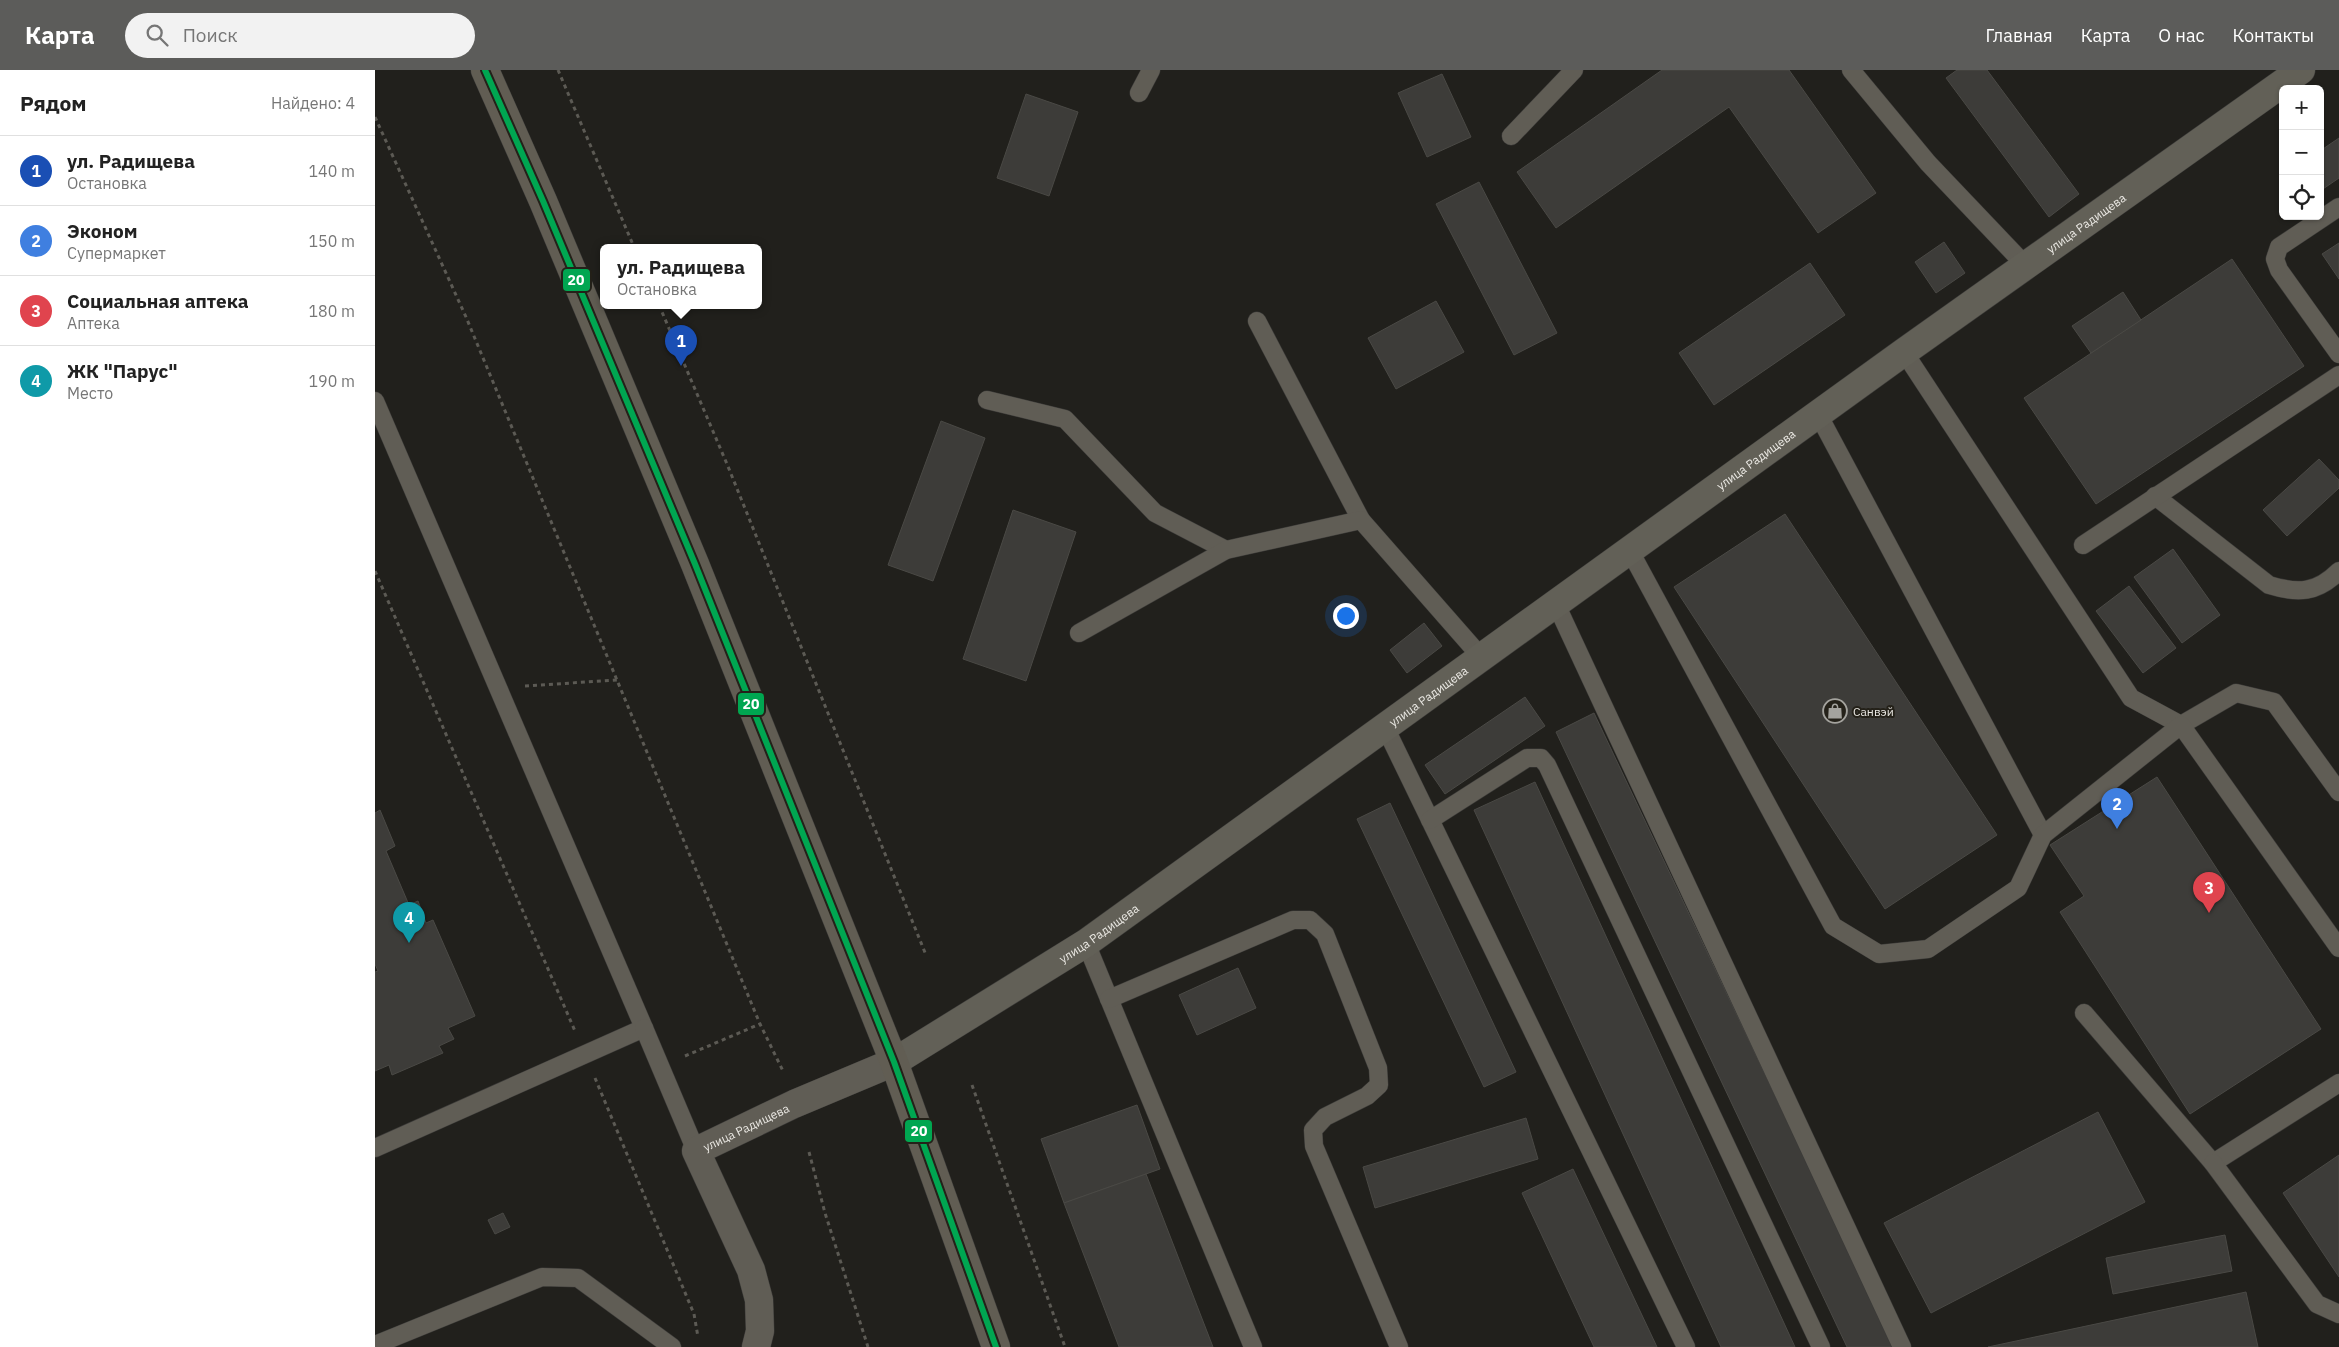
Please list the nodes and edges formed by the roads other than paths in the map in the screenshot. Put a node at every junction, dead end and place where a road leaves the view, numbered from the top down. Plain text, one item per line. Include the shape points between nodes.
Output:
1 (485, 70) edge
2 (1151, 70) edge
3 (1574, 70) edge
4 (1851, 70) edge
5 (2301, 70) edge
6 (1139, 93) dead end
7 (1511, 136) dead end
8 (2339, 208) edge
9 (2026, 266) junction
10 (1257, 321) dead end
11 (1904, 352) junction
12 (2339, 354) edge
13 (2339, 375) edge
14 (375, 400) edge
15 (987, 400) dead end
16 (1817, 414) junction
17 (2155, 496) junction
18 (1361, 520) junction
19 (2083, 545) dead end
20 (1226, 550) junction
21 (1630, 551) junction
22 (2339, 571) edge
23 (1556, 604) junction
24 (1079, 633) dead end
25 (1482, 658) junction
26 (2181, 725) junction
27 (1385, 727) junction
28 (2339, 792) edge
29 (1430, 820) junction
30 (2043, 835) junction
31 (1086, 943) junction
32 (2339, 948) edge
33 (1109, 999) junction
34 (2084, 1012) dead end
35 (644, 1028) junction
36 (894, 1062) junction
37 (2339, 1082) edge
38 (375, 1148) edge
39 (696, 1151) junction
40 (2213, 1163) junction
41 (2339, 1314) edge
42 (375, 1345) edge
43 (672, 1347) edge
44 (757, 1347) edge
45 (996, 1347) edge
46 (1253, 1347) edge
47 (1399, 1347) edge
48 (1687, 1347) edge
49 (1821, 1347) edge
50 (1902, 1347) edge

1 - 36 main road via 695,564
2 - 6 lane
3 - 7 lane
4 - 9 lane via 1928,163
5 - 9 street, улица Радищева
8 - 12 lane via 2279,247 2275,259 2279,270
9 - 11 street, улица Радищева
10 - 18 lane
11 - 16 street, улица Радищева
11 - 26 lane via 2131,698
13 - 17 lane
14 - 35 lane
15 - 20 lane via 1065,419 1155,513
16 - 21 street, улица Радищева
16 - 30 lane
17 - 19 lane
17 - 22 lane via 2269,585 2290,591 2307,590 2328,582
18 - 20 lane
18 - 25 lane
20 - 24 lane
21 - 23 street, улица Радищева
21 - 30 lane via 1833,926 1879,954 1928,949 2018,888
23 - 25 street, улица Радищева
23 - 50 lane
25 - 27 street, улица Радищева
26 - 28 lane via 2236,693 2274,702
26 - 30 lane
26 - 32 lane
27 - 29 lane
27 - 31 street, улица Радищева
29 - 48 lane
29 - 49 lane via 1527,758 1541,758 1547,765
31 - 33 lane
31 - 36 street, улица Радищева
33 - 46 lane
33 - 47 lane via 1293,920 1310,920 1325,934 1378,1068 1379,1085 1367,1096 1325,1117 1313,1130 1314,1146
34 - 40 lane
35 - 38 lane
35 - 39 lane
36 - 39 street, улица Радищева via 794,1104
36 - 45 main road
37 - 40 lane
39 - 44 street, улица Радищева via 751,1270 759,1300
40 - 41 lane via 2317,1304
42 - 43 lane via 542,1277 577,1278

